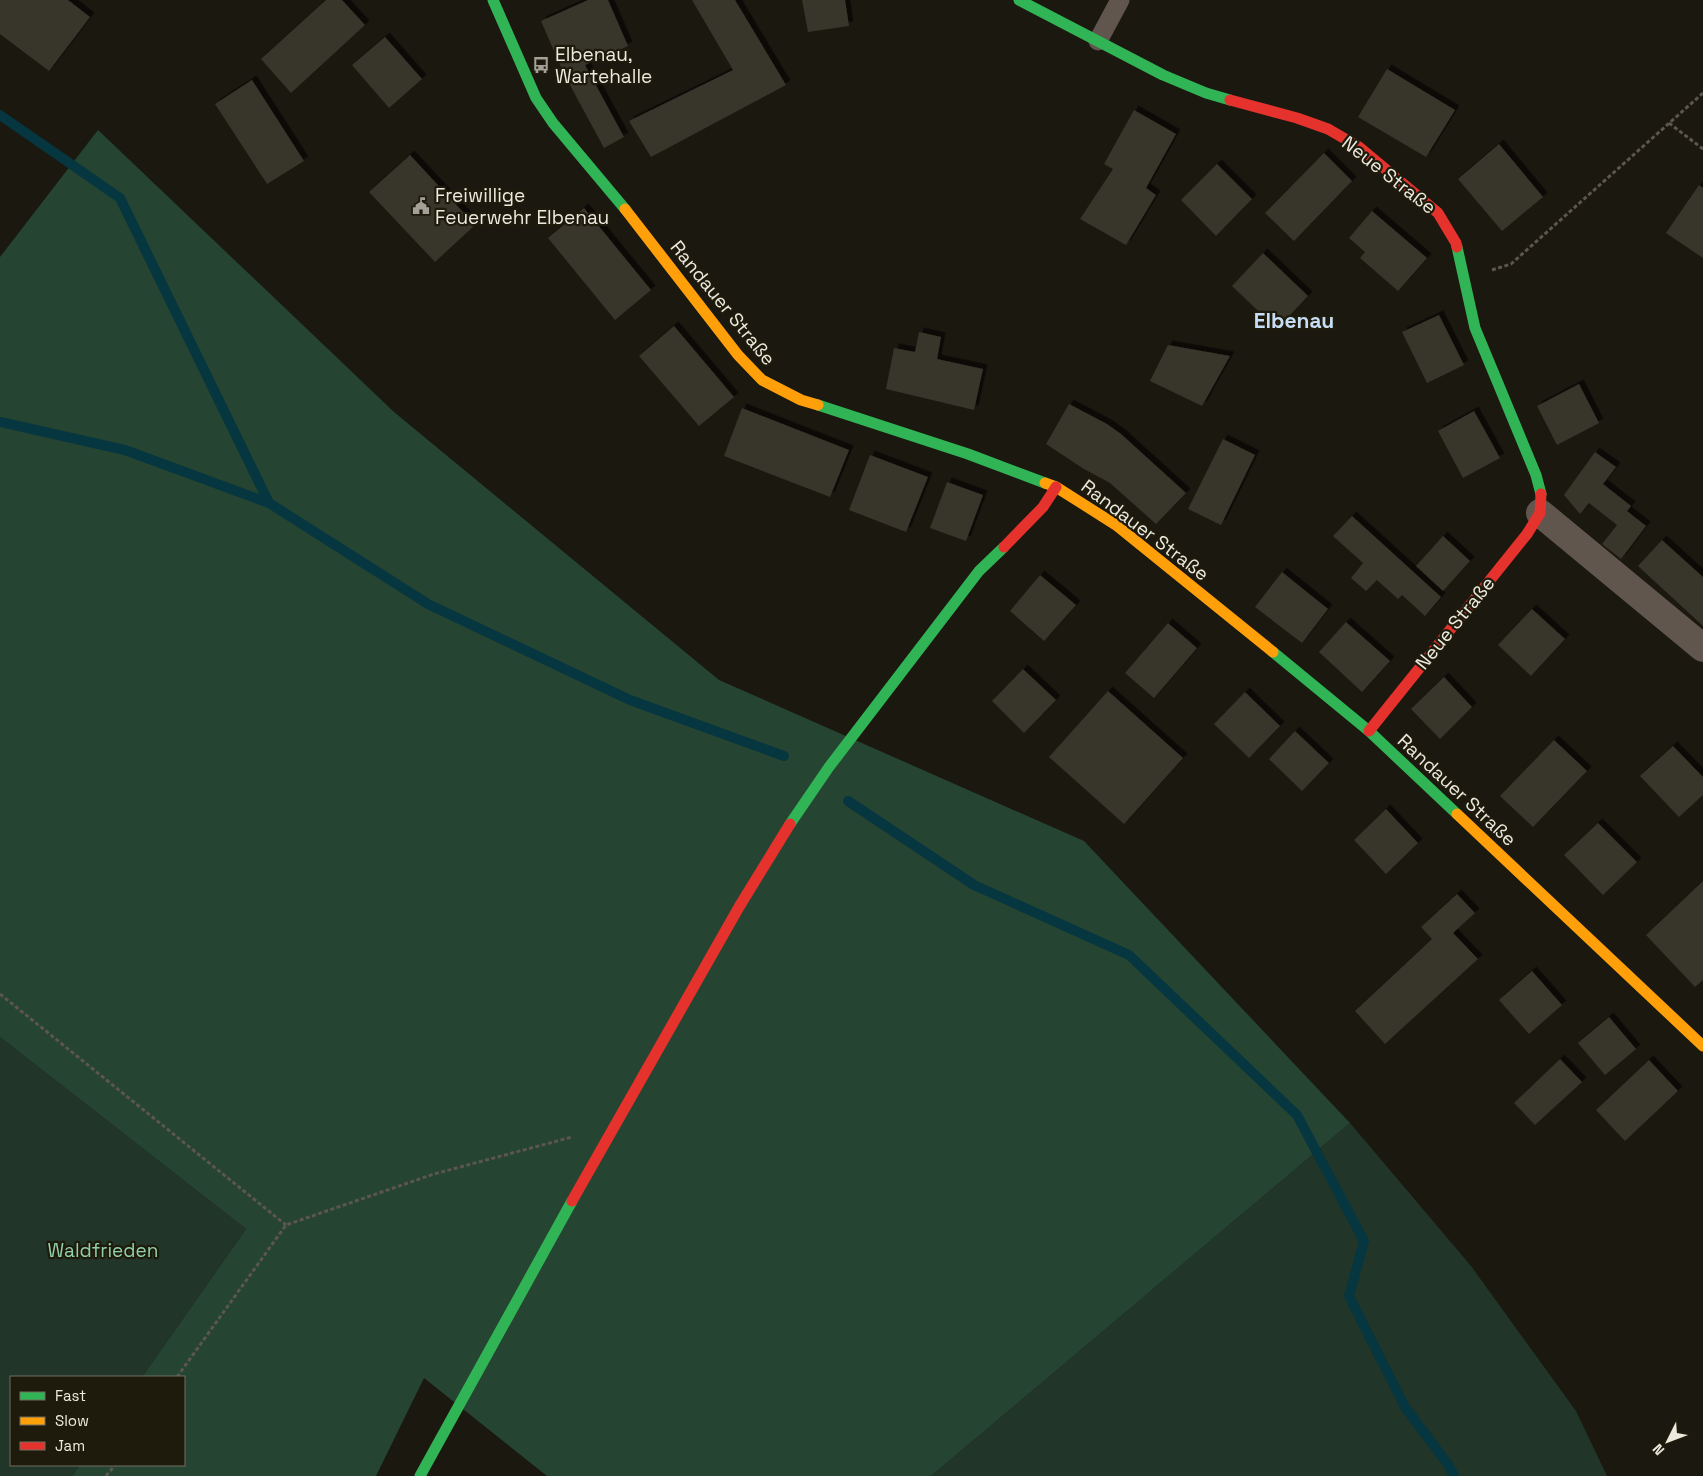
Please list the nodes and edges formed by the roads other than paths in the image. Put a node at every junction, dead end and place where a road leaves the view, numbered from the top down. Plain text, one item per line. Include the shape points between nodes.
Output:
1 (1019, 0) edge
2 (1120, 0) edge
3 (499, 1) edge
4 (1098, 41) junction
5 (1056, 487) junction
6 (1540, 513) junction
7 (1703, 648) edge
8 (1369, 731) junction
9 (1703, 1046) edge
10 (420, 1476) edge

1 - 4 street, Neue Straße
2 - 4 lane
3 - 5 street, Randauer Straße via 536,98 553,123 616,197 738,355 762,380 800,400 968,454
4 - 6 street, Neue Straße via 1206,93 1328,129 1359,147 1438,213 1456,244 1475,328 1536,475 1541,496
5 - 8 street, Randauer Straße via 1116,525
5 - 10 street via 1027,526 979,571 830,767 775,846 617,1120
6 - 7 street
6 - 8 street, Neue Straße via 1527,534
8 - 9 street, Randauer Straße

